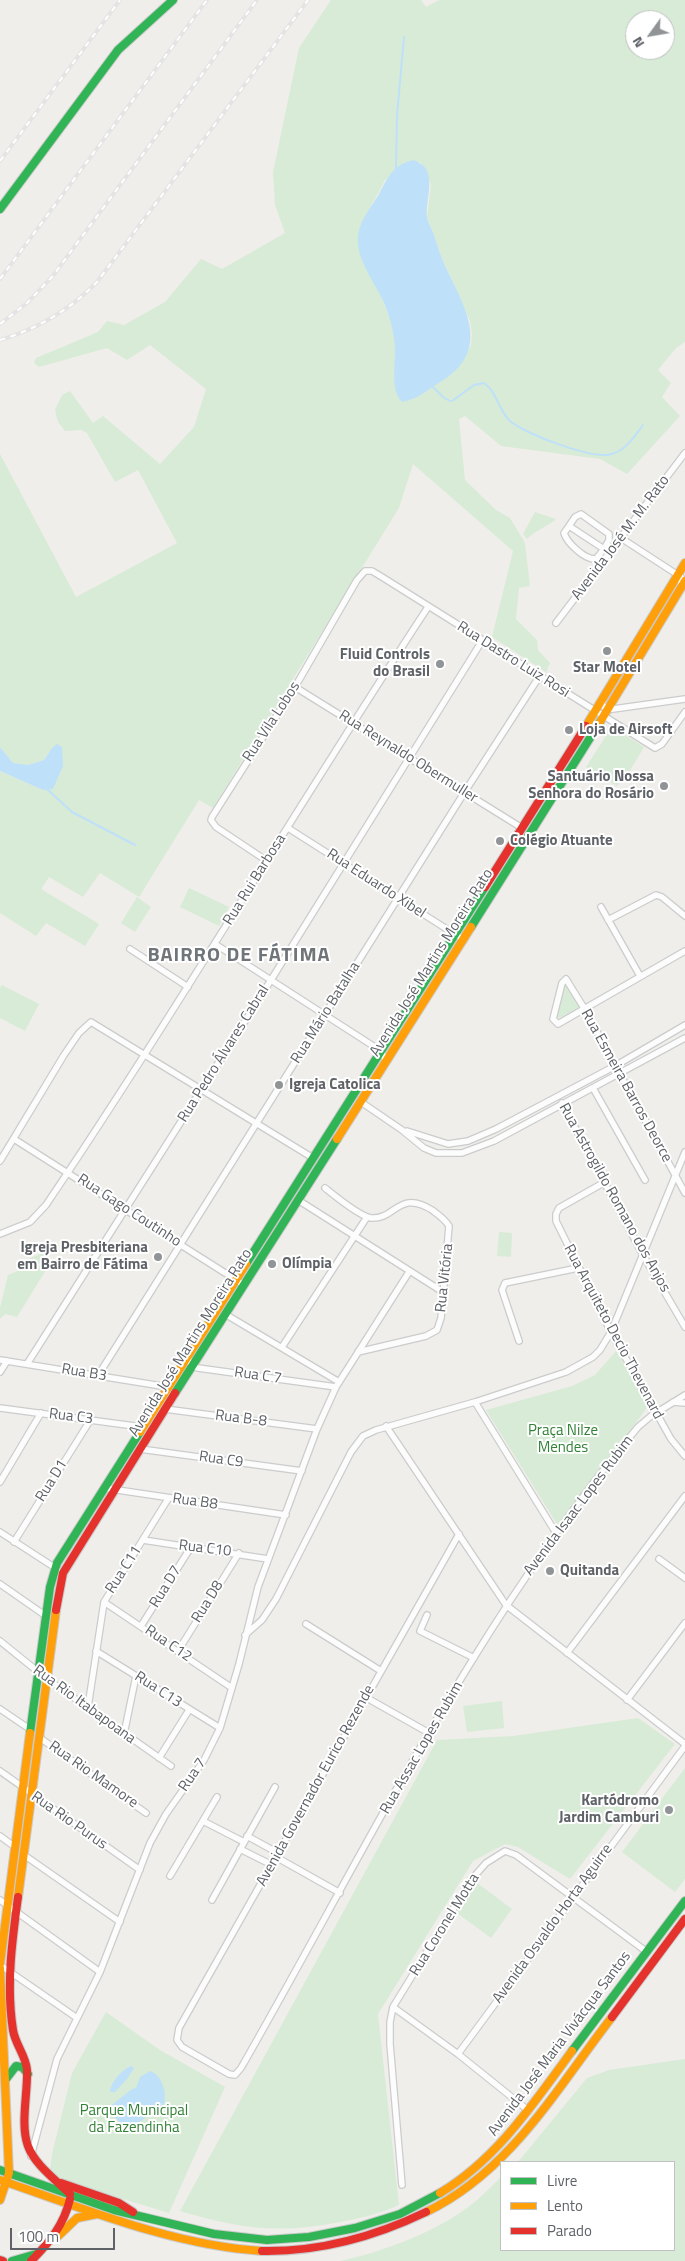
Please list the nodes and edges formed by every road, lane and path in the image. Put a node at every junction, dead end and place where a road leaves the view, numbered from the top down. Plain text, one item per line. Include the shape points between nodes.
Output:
1 (173, 0) edge
2 (0, 210) edge
3 (685, 453) edge
4 (569, 526) junction
5 (621, 538) junction
6 (607, 551) junction
7 (685, 563) edge
8 (372, 571) joint
9 (678, 574) junction
10 (683, 585) edge
11 (428, 607) junction
12 (556, 623) dead end
13 (482, 641) junction
14 (539, 677) junction
15 (295, 687) junction
16 (604, 698) junction
17 (685, 699) edge
18 (595, 711) junction
19 (685, 712) edge
20 (605, 713) junction
21 (353, 722) junction
22 (410, 758) junction
23 (464, 793) junction
24 (288, 828) junction
25 (522, 828) junction
26 (267, 861) junction
27 (344, 863) junction
28 (398, 898) junction
29 (601, 907) dead end
30 (685, 916) edge
31 (608, 920) junction
32 (455, 934) junction
33 (464, 940) junction
34 (215, 944) junction
35 (130, 949) dead end
36 (685, 951) edge
37 (640, 976) junction
38 (272, 980) junction
39 (188, 987) junction
40 (584, 1008) junction
41 (325, 1015) junction
42 (685, 1025) edge
43 (685, 1038) edge
44 (381, 1051) junction
45 (145, 1054) junction
46 (386, 1061) junction
47 (615, 1066) junction
48 (620, 1074) junction
49 (593, 1088) junction
50 (202, 1089) junction
51 (559, 1096) junction
52 (361, 1102) junction
53 (563, 1104) junction
54 (257, 1123) junction
55 (402, 1130) junction
56 (14, 1139) junction
57 (685, 1152) edge
58 (313, 1158) junction
59 (0, 1161) edge
60 (68, 1172) junction
61 (676, 1176) junction
62 (645, 1180) dead end
63 (605, 1182) junction
64 (324, 1188) dead end
65 (685, 1193) edge
66 (298, 1200) junction
67 (125, 1208) junction
68 (367, 1217) junction
69 (0, 1234) edge
70 (355, 1236) junction
71 (180, 1244) junction
72 (644, 1255) junction
73 (578, 1268) junction
74 (409, 1272) junction
75 (235, 1280) junction
76 (244, 1285) junction
77 (443, 1292) junction
78 (225, 1314) junction
79 (685, 1326) edge
80 (611, 1332) junction
81 (519, 1341) dead end
82 (282, 1347) junction
83 (358, 1352) junction
84 (188, 1355) junction
85 (3, 1360) edge
86 (27, 1364) junction
87 (192, 1366) junction
88 (0, 1372) edge
89 (99, 1374) junction
90 (338, 1384) junction
91 (168, 1387) junction
92 (685, 1395) edge
93 (475, 1402) junction
94 (673, 1402) junction
95 (685, 1404) edge
96 (0, 1408) edge
97 (165, 1409) junction
98 (656, 1412) junction
99 (41, 1413) junction
100 (90, 1419) junction
101 (386, 1426) junction
102 (142, 1427) junction
103 (316, 1429) junction
104 (140, 1449) junction
105 (685, 1456) edge
106 (302, 1471) junction
107 (0, 1482) edge
108 (104, 1488) junction
109 (115, 1490) junction
110 (685, 1496) edge
111 (168, 1499) junction
112 (286, 1515) junction
113 (0, 1532) edge
114 (556, 1533) junction
115 (459, 1534) junction
116 (143, 1540) junction
117 (14, 1542) junction
118 (191, 1547) junction
119 (239, 1553) junction
120 (268, 1559) junction
121 (660, 1559) dead end
122 (54, 1568) junction
123 (63, 1573) junction
124 (685, 1578) edge
125 (0, 1584) edge
126 (104, 1602) junction
127 (506, 1605) junction
128 (427, 1614) dead end
129 (46, 1616) junction
130 (685, 1623) edge
131 (306, 1624) dead end
132 (141, 1626) junction
133 (244, 1636) junction
134 (0, 1641) edge
135 (96, 1651) junction
136 (178, 1651) junction
137 (567, 1653) junction
138 (474, 1658) junction
139 (381, 1671) junction
140 (38, 1672) junction
141 (136, 1676) junction
142 (47, 1679) junction
143 (232, 1688) junction
144 (366, 1698) junction
145 (627, 1700) junction
146 (88, 1707) junction
147 (0, 1709) edge
148 (189, 1710) junction
149 (220, 1728) junction
150 (31, 1730) junction
151 (429, 1733) junction
152 (124, 1734) junction
153 (40, 1738) junction
154 (685, 1745) edge
155 (159, 1758) junction
156 (171, 1766) dead end
157 (0, 1771) edge
158 (275, 1787) dead end
159 (23, 1788) junction
160 (32, 1794) junction
161 (217, 1797) dead end
162 (146, 1813) dead end
163 (203, 1821) junction
164 (0, 1836) edge
165 (245, 1839) junction
166 (15, 1847) junction
167 (240, 1849) junction
168 (24, 1855) junction
169 (277, 1855) junction
170 (272, 1864) junction
171 (140, 1870) junction
172 (170, 1876) dead end
173 (340, 1893) junction
174 (572, 1898) junction
175 (0, 1900) edge
176 (212, 1900) dead end
177 (685, 1901) edge
178 (8, 1906) junction
179 (16, 1912) junction
180 (685, 1919) edge
181 (120, 1922) junction
182 (647, 1952) junction
183 (0, 1966) edge
184 (10, 1972) junction
185 (100, 1972) junction
186 (393, 2007) junction
187 (77, 2018) junction
188 (1, 2030) edge
189 (458, 2054) junction
190 (2, 2065) edge
191 (28, 2074) junction
192 (235, 2074) joint
193 (5, 2081) junction
194 (529, 2111) junction
195 (4, 2114) edge
196 (31, 2156) junction
197 (0, 2170) edge
198 (9, 2172) junction
199 (4, 2181) edge
200 (58, 2182) junction
201 (402, 2185) dead end
202 (70, 2194) junction
203 (0, 2200) edge
204 (69, 2203) junction
205 (104, 2214) junction
206 (139, 2216) junction
207 (48, 2244) junction
208 (40, 2252) junction
209 (12, 2261) edge
210 (31, 2261) edge

1 - 2 street via 118,50
3 - 5 street, Avenida José M. M. Rato
4 - 6 street
4 - 6 street via 564,533 567,540 589,558 596,558
4 - 6 street via 575,517 582,514 609,534
5 - 6 street, Avenida José M. M. Rato
5 - 9 street
6 - 12 street, Avenida José M. M. Rato
7 - 9 street, Avenida José Martins Moreira Rato
8 - 11 street, Rua Dastro Luiz Rosi
8 - 15 street, Rua Vila Lobos via 360,575
9 - 10 street
9 - 16 street, Avenida José Martins Moreira Rato
10 - 20 street, Avenida José Martins Moreira Rato
11 - 13 street, Rua Dastro Luiz Rosi
11 - 21 street, Rua Rui Barbosa
13 - 14 street, Rua Dastro Luiz Rosi
13 - 22 street, Rua Pedro Álvares Cabral
14 - 18 street, Rua Dastro Luiz Rosi
14 - 23 street, Rua Mário Batalha
15 - 21 street, Rua Reynaldo Obermuller
15 - 26 street, Rua Vila Lobos via 212,817 216,827
16 - 18 street, Avenida José Martins Moreira Rato
16 - 20 street
17 - 20 street
18 - 20 street, Rua Dastro Luiz Rosi
18 - 25 street, Avenida José Martins Moreira Rato
19 - 20 street, Rua Dastro Luiz Rosi via 662,744 655,748
20 - 33 street, Avenida José Martins Moreira Rato
21 - 22 street, Rua Reynaldo Obermuller
21 - 24 street, Rua Rui Barbosa
22 - 23 street, Rua Reynaldo Obermuller
22 - 27 street, Rua Pedro Álvares Cabral
23 - 25 street, Rua Reynaldo Obermuller
23 - 28 street, Rua Mário Batalha
24 - 26 street, Rua Rui Barbosa
24 - 27 street, Rua Eduardo Xibel
25 - 32 street, Avenida José Martins Moreira Rato
26 - 34 street, Rua Rui Barbosa
27 - 28 street, Rua Eduardo Xibel
27 - 38 street, Rua Pedro Álvares Cabral
28 - 32 street, Rua Eduardo Xibel
28 - 41 street, Rua Mário Batalha
29 - 31 street
30 - 31 street via 656,895
31 - 37 street
32 - 33 street, Rua Eduardo Xibel
32 - 44 street, Avenida José Martins Moreira Rato
33 - 46 street, Avenida José Martins Moreira Rato
34 - 38 street
34 - 39 street, Rua Rui Barbosa
35 - 39 street
36 - 37 street
37 - 40 street
38 - 41 street
38 - 50 street, Rua Pedro Álvares Cabral
39 - 45 street, Rua Rui Barbosa
40 - 40 street, Rua Esmeira Barros Deorce via 566,979 562,983 554,1022 558,1024
40 - 47 street, Rua Esmeira Barros Deorce
41 - 44 street
41 - 54 street, Rua Mário Batalha
42 - 47 street
43 - 48 street
44 - 46 street
44 - 58 street, Avenida José Martins Moreira Rato
45 - 50 street
45 - 56 street via 91,1022 64,1055
45 - 60 street, Rua Rui Barbosa
46 - 52 street, Avenida José Martins Moreira Rato
47 - 48 street, Rua Esmeira Barros Deorce
47 - 51 street
48 - 49 street
48 - 61 street, Rua Esmeira Barros Deorce
49 - 53 street
49 - 62 street
50 - 54 street
50 - 67 street, Rua Pedro Álvares Cabral
51 - 53 street, Rua Astrogildo Romano dos Anjos
51 - 55 street via 468,1141 439,1142
52 - 55 street
52 - 66 street, Avenida José Martins Moreira Rato
53 - 55 street via 494,1141 462,1153 436,1153 424,1148
53 - 63 street, Rua Astrogildo Romano dos Anjos
54 - 58 street
54 - 71 street, Rua Mário Batalha
56 - 59 street
56 - 60 street, Rua Gago Coutinho
57 - 61 street
58 - 75 street, Avenida José Martins Moreira Rato
60 - 67 street, Rua Gago Coutinho
60 - 69 street, Rua Rui Barbosa via 36,1217 23,1226
61 - 65 street, Rua Esmeira Barros Deorce
61 - 72 street
63 - 72 street, Rua Astrogildo Romano dos Anjos
63 - 73 street, Rua Arquiteto Decio Thevenard via 562,1206 556,1214 558,1226
64 - 68 street
66 - 70 street
66 - 76 street, Avenida José Martins Moreira Rato
67 - 71 street, Rua Gago Coutinho
67 - 86 street, Rua Pedro Álvares Cabral
68 - 70 street
68 - 77 street, Rua Vitória via 376,1217 412,1202 444,1219 449,1229
70 - 74 street
70 - 82 street
71 - 75 street, Rua Gago Coutinho
71 - 89 street, Rua Mário Batalha
72 - 79 street, Rua Astrogildo Romano dos Anjos
72 - 80 street
73 - 80 street, Rua Arquiteto Decio Thevenard
73 - 81 street via 505,1283 502,1290
74 - 77 street
74 - 83 street, Rua 7
75 - 76 street, Rua Gago Coutinho
75 - 84 street, Avenida José Martins Moreira Rato
76 - 78 street, Avenida José Martins Moreira Rato
77 - 83 street, Rua Vitória via 439,1325 434,1332
78 - 82 street
78 - 87 street, Avenida José Martins Moreira Rato
80 - 93 street via 600,1350 582,1364
80 - 98 street, Rua Arquiteto Decio Thevenard
82 - 90 street
83 - 90 street, Rua 7
84 - 87 street
84 - 91 street, Avenida José Martins Moreira Rato
85 - 86 street, Rua B3
85 - 88 street
86 - 89 street, Rua B3
87 - 90 street, Rua C 7
87 - 97 street, Avenida José Martins Moreira Rato
89 - 91 street, Rua B3
90 - 103 street, Rua 7
91 - 102 street, Avenida José Martins Moreira Rato
92 - 94 street, Avenida Isaac Lopes Rubim
93 - 101 street
93 - 114 street
94 - 95 street
94 - 98 street, Avenida Isaac Lopes Rubim
96 - 99 street, Rua C3
97 - 103 street, Rua B-8
97 - 104 street, Avenida José Martins Moreira Rato
98 - 105 street, Rua Arquiteto Decio Thevenard
98 - 114 street, Avenida Isaac Lopes Rubim via 635,1431
99 - 100 street, Rua C3
99 - 107 street
100 - 102 street, Rua C3
100 - 117 street, Rua D1
101 - 115 street
101 - 133 street via 368,1433 358,1442 276,1599 262,1620
102 - 108 street, Avenida José Martins Moreira Rato
103 - 106 street, Rua 7
104 - 106 street, Rua C9
104 - 109 street, Avenida José Martins Moreira Rato
106 - 112 street, Rua 7
108 - 109 street, Rua B8
108 - 122 street, Avenida José Martins Moreira Rato
109 - 111 street, Rua B8
109 - 123 street, Avenida José Martins Moreira Rato
110 - 137 street
111 - 112 street, Rua B8
111 - 116 street, Rua C11
112 - 120 street, Rua 7
113 - 117 street
114 - 127 street, Avenida Isaac Lopes Rubim
115 - 127 street
115 - 139 street, Avenida Governador Eurico Rezende
116 - 118 street, Rua C10
116 - 126 street, Rua C11
117 - 122 street
118 - 119 street, Rua C10
118 - 132 street, Rua D7
119 - 120 street, Rua C10
119 - 136 street, Rua D8
120 - 133 street, Rua 7
121 - 124 street
122 - 123 street
122 - 129 street, Avenida José Martins Moreira Rato
123 - 142 street, Avenida José Martins Moreira Rato
125 - 129 street
126 - 132 street, Rua C12
126 - 135 street, Rua C11
127 - 137 street
127 - 138 street, Rua Assac Lopes Rubim
128 - 138 street via 420,1631
129 - 140 street, Avenida José Martins Moreira Rato
130 - 145 street
131 - 139 street
132 - 136 street, Rua C12
133 - 143 street, Rua 7
134 - 140 street, Rua Rio Itabapoana
135 - 141 street, Rua C13
135 - 146 street, Rua C11
136 - 143 street, Rua C12
137 - 145 street
138 - 151 street, Rua Assac Lopes Rubim
139 - 144 street, Avenida Governador Eurico Rezende
140 - 142 street, Rua Rio Itabapoana
140 - 150 street, Avenida José Martins Moreira Rato
141 - 148 street, Rua C13
141 - 152 street
142 - 146 street, Rua Rio Itabapoana
142 - 153 street, Avenida José Martins Moreira Rato
143 - 149 street, Rua 7
144 - 151 street
144 - 169 street, Avenida Governador Eurico Rezende
145 - 154 street
146 - 152 street, Rua Rio Itabapoana
147 - 150 street
148 - 149 street, Rua C13
148 - 155 street
149 - 171 street, Rua 7 via 204,1760 158,1827
150 - 159 street, Avenida José Martins Moreira Rato
151 - 173 street, Rua Assac Lopes Rubim
152 - 155 street, Rua Rio Itabapoana
153 - 160 street, Avenida José Martins Moreira Rato
153 - 162 street, Rua Rio Mamore
154 - 174 street, Avenida Osvaldo Horta Aguirre
155 - 156 street, Rua Rio Itabapoana
157 - 159 street, Rua Rio Purus
158 - 165 street
159 - 160 street, Rua Rio Purus
159 - 166 street, Avenida José Martins Moreira Rato
160 - 168 street, Avenida José Martins Moreira Rato
160 - 171 street, Rua Rio Purus
161 - 163 street
163 - 165 street
163 - 172 street
164 - 166 street
165 - 167 street
165 - 169 street
166 - 178 street, Avenida José Martins Moreira Rato
167 - 170 street
167 - 176 street
168 - 179 street, Avenida José Martins Moreira Rato
168 - 181 street
169 - 170 street, Avenida Governador Eurico Rezende
169 - 173 street
170 - 192 street, Avenida Governador Eurico Rezende via 179,2028 177,2040 186,2050
171 - 181 street, Rua 7
173 - 192 street, Rua Assac Lopes Rubim via 249,2055
174 - 182 street
174 - 186 street, Rua Coronel Motta via 524,1860 505,1852 486,1863 471,1880
174 - 189 street, Avenida Osvaldo Horta Aguirre
175 - 178 street
177 - 182 street, Avenida José Maria Vivácqua Santos
178 - 179 street
178 - 183 street, Avenida José Martins Moreira Rato
179 - 184 street, Avenida José Martins Moreira Rato
179 - 185 street
180 - 205 street, Avenida José Maria Vivácqua Santos via 520,2138 492,2168 422,2215 343,2244 272,2252 201,2243
181 - 185 street, Rua 7
182 - 194 street, Avenida José Maria Vivácqua Santos
183 - 184 street
183 - 188 street, Avenida José Martins Moreira Rato
184 - 187 street
184 - 191 street, Avenida José Martins Moreira Rato via 11,2024
185 - 187 street, Rua 7
186 - 189 street
186 - 201 street via 390,2044
187 - 196 street, Rua 7 via 54,2070
188 - 190 street, Avenida José Martins Moreira Rato
189 - 194 street
190 - 193 street, Avenida José Martins Moreira Rato
191 - 193 street via 16,2066
191 - 196 street, Avenida José Martins Moreira Rato via 25,2132
193 - 195 street, Avenida José Martins Moreira Rato
194 - 206 street, Avenida José Maria Vivácqua Santos via 494,2152 462,2180 424,2203 363,2226 309,2237 266,2240 214,2234
195 - 198 street, Avenida José Martins Moreira Rato
196 - 200 street
197 - 198 street, Avenida José Maria Vivácqua Santos
198 - 199 street, Avenida José Martins Moreira Rato
198 - 202 street, Avenida José Maria Vivácqua Santos
199 - 203 street, Avenida José Martins Moreira Rato
199 - 204 street, Avenida José Maria Vivácqua Santos
200 - 202 street
200 - 206 street via 119,2203
202 - 204 street
202 - 206 street, Avenida José Maria Vivácqua Santos
204 - 205 street, Avenida José Maria Vivácqua Santos
204 - 207 street
205 - 207 street via 77,2218
207 - 208 street
208 - 209 street
208 - 210 street

